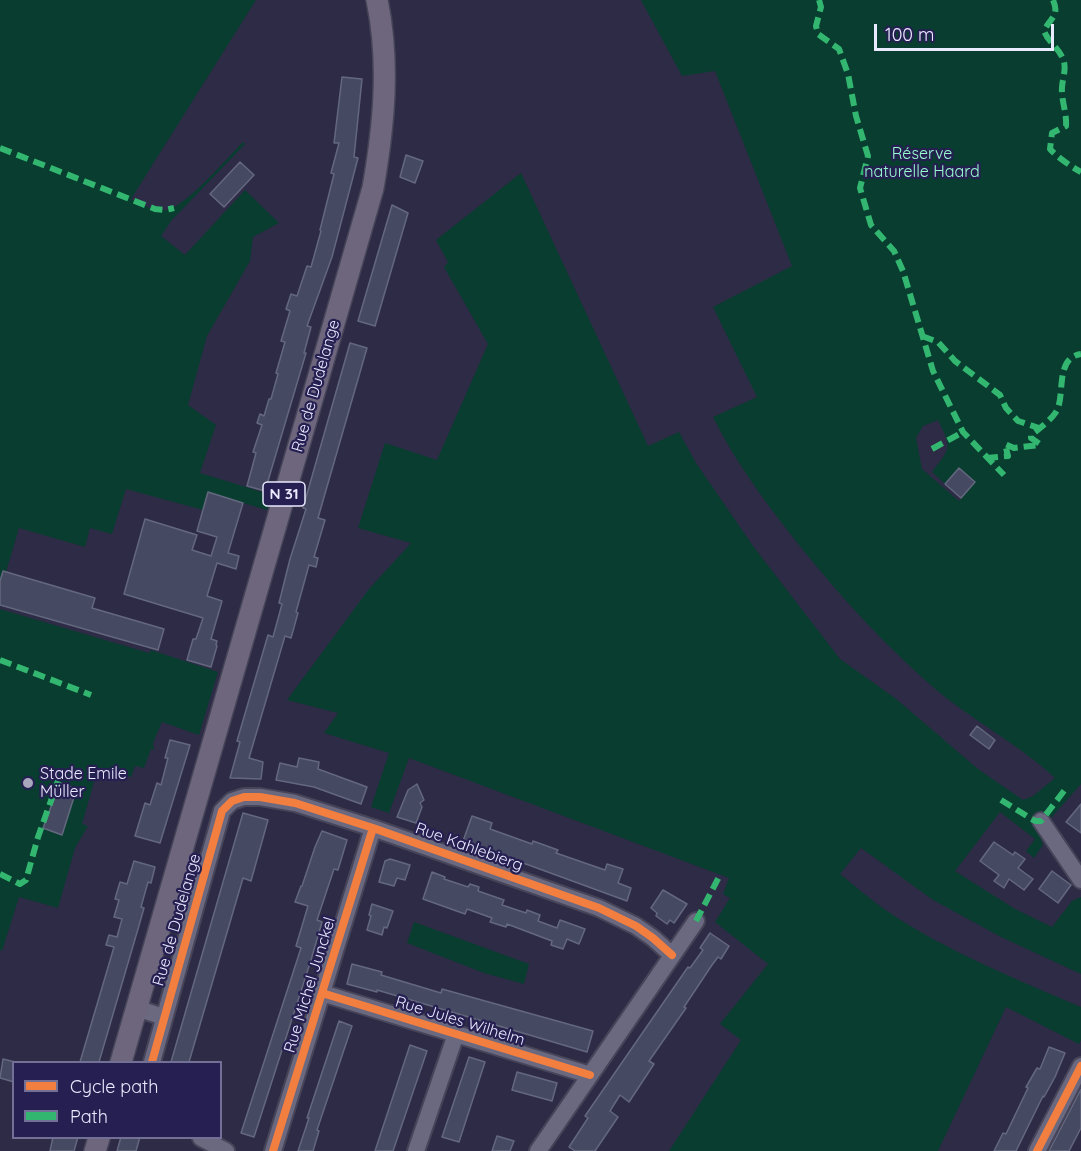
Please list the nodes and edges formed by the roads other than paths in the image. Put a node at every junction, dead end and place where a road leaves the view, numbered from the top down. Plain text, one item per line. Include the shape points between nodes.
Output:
1 (377, 0) edge
2 (244, 797) joint
3 (1041, 821) dead end
4 (374, 828) junction
5 (179, 860) junction
6 (206, 866) junction
7 (1081, 880) edge
8 (696, 921) dead end
9 (672, 956) junction
10 (322, 993) junction
11 (136, 1008) junction
12 (164, 1017) junction
13 (456, 1034) junction
14 (121, 1061) edge
15 (152, 1061) edge
16 (1081, 1065) edge
17 (590, 1075) junction
18 (205, 1139) edge
19 (422, 1149) edge
20 (226, 1151) edge
21 (273, 1151) edge
22 (538, 1151) edge
23 (1037, 1151) edge

1 - 5 main road, Rue de Dudelange / N 31 via 385,80 373,188
2 - 4 street, Rue Kahlebierg via 295,803
2 - 6 street, Rue de Dudelange via 232,801 222,811
3 - 7 street
4 - 9 street, Rue Kahlebierg via 599,908 636,926
4 - 10 street, Rue Michel Junckel
5 - 6 street
5 - 11 main road, Rue de Dudelange / N 31
6 - 12 street, Rue de Dudelange
8 - 9 street
9 - 17 street
10 - 13 street, Rue Jules Wilhelm
10 - 21 street, Rue Michel Junckel
11 - 12 street
11 - 14 main road, Rue de Dudelange / N 31
12 - 15 street, Rue de Dudelange
13 - 17 street, Rue Jules Wilhelm
13 - 19 street
16 - 23 street
17 - 22 street
18 - 20 street

